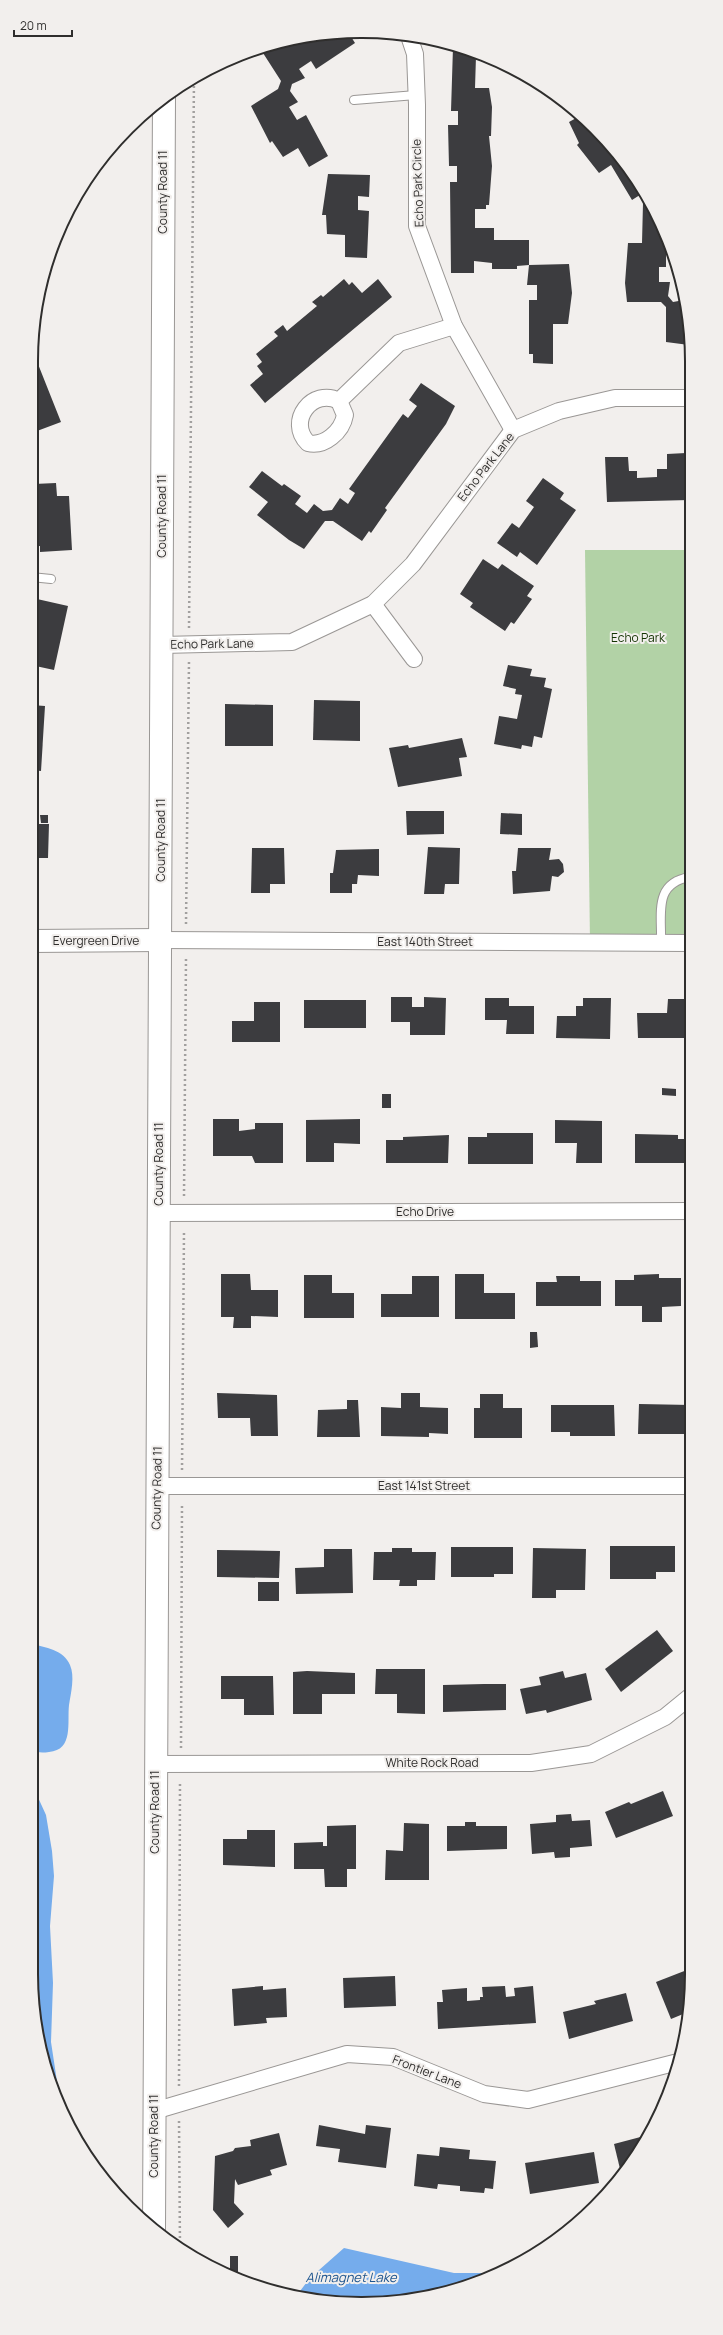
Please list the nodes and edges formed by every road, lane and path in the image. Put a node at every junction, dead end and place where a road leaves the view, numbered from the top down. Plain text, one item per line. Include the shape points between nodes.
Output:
1 (410, 42) edge
2 (194, 85) edge
3 (416, 95) junction
4 (354, 100) dead end
5 (164, 106) edge
6 (454, 326) junction
7 (685, 398) edge
8 (338, 401) dead end
9 (513, 430) junction
10 (38, 578) edge
11 (51, 579) dead end
12 (373, 604) junction
13 (162, 645) junction
14 (189, 645) junction
15 (414, 659) dead end
16 (685, 879) edge
17 (160, 940) junction
18 (38, 941) edge
19 (186, 941) junction
20 (661, 943) junction
21 (685, 943) edge
22 (685, 1211) edge
23 (158, 1213) junction
24 (184, 1213) junction
25 (157, 1486) junction
26 (182, 1486) junction
27 (685, 1486) edge
28 (685, 1701) edge
29 (155, 1764) junction
30 (180, 1764) junction
31 (672, 2064) edge
32 (179, 2104) junction
33 (154, 2111) junction
34 (154, 2222) edge
35 (180, 2241) edge

1 - 3 street, Echo Park Circle via 415,54
2 - 14 path
3 - 4 lane
3 - 6 street, Echo Park Circle via 417,226
5 - 13 street, County Road 11
6 - 8 street via 398,343
6 - 9 street, Echo Park Circle
7 - 9 street, Echo Park Lane via 616,398 559,411
9 - 12 street, Echo Park Lane via 413,564
10 - 11 lane
12 - 14 street, Echo Park Lane via 292,642
12 - 15 street
13 - 14 street, Echo Park Lane
13 - 17 street, County Road 11
14 - 19 path
16 - 20 lane via 668,886 663,896
17 - 18 street, Evergreen Drive
17 - 19 street, East 140th Street
17 - 23 street, County Road 11
19 - 20 street, East 140th Street
19 - 24 path
20 - 21 street, East 140th Street
22 - 24 street, Echo Drive
23 - 24 street, Echo Drive
23 - 25 street, County Road 11
24 - 26 path
25 - 26 street, East 141st Street
25 - 29 street, County Road 11
26 - 27 street, East 141st Street
26 - 30 path
28 - 30 street, White Rock Road via 665,1717 591,1754 531,1763
29 - 30 street, White Rock Road
29 - 33 street, County Road 11
30 - 32 path
31 - 32 street, Frontier Lane via 528,2100 484,2094 393,2057 346,2054
32 - 33 street, Frontier Lane
32 - 35 path
33 - 34 street, County Road 11

